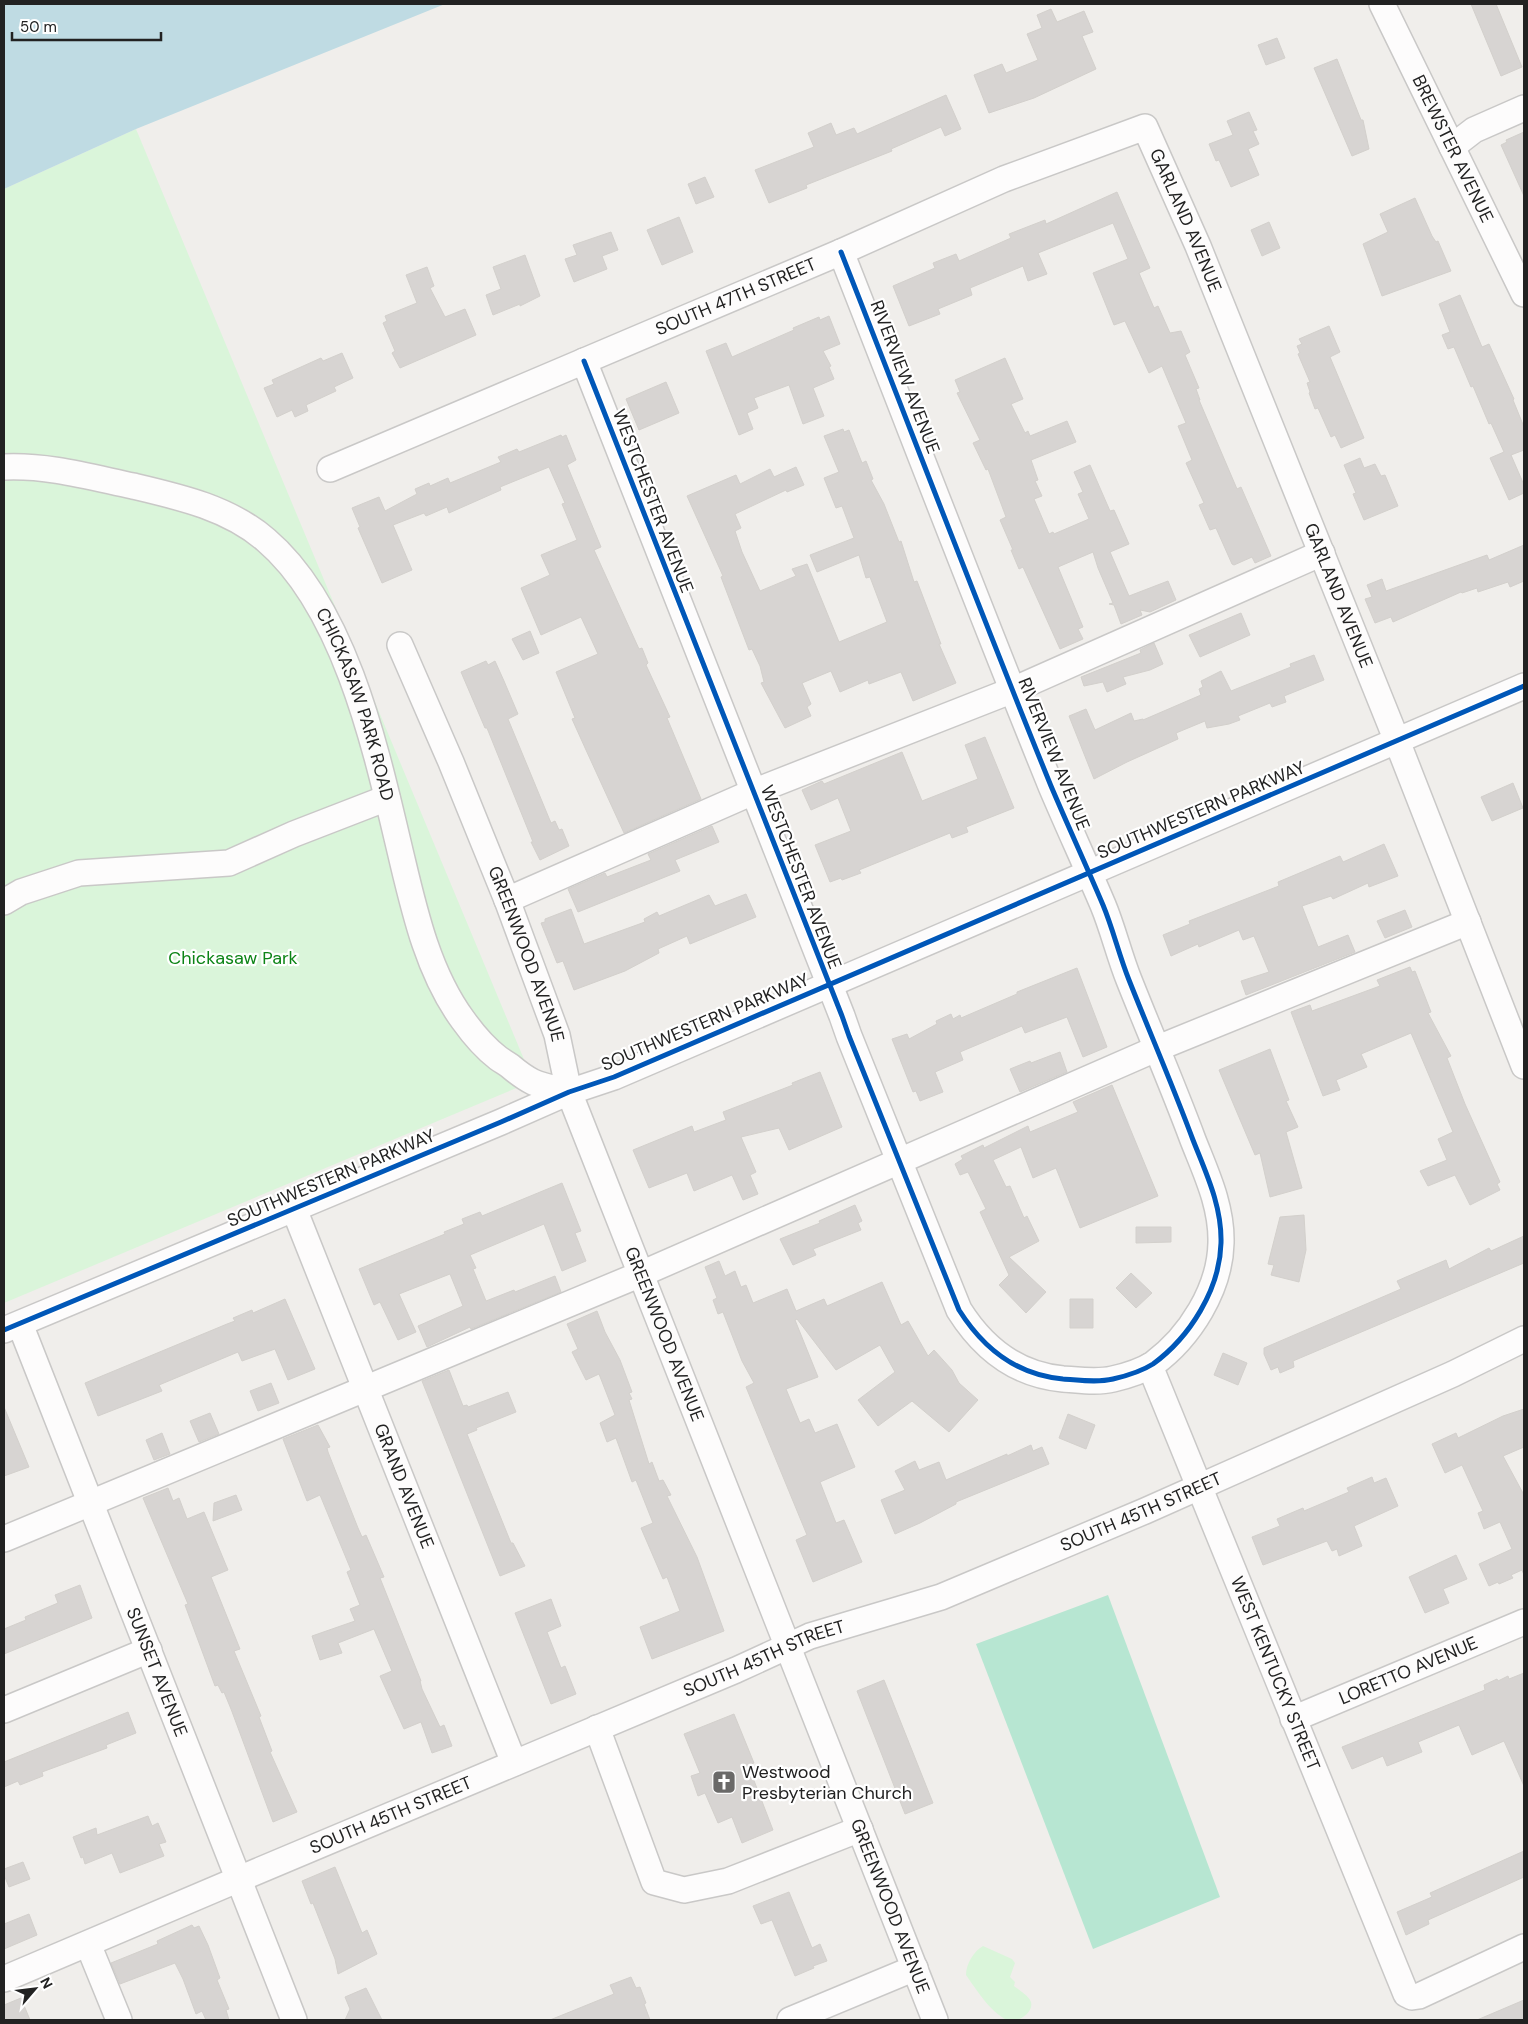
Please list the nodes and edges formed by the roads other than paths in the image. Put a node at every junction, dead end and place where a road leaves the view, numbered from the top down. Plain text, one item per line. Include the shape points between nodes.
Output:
1 (1382, 4) edge
2 (1524, 108) edge
3 (1145, 127) joint
4 (1452, 147) junction
5 (841, 252) junction
6 (1524, 294) edge
7 (584, 362) junction
8 (4, 467) edge
9 (330, 470) dead end
10 (1322, 553) junction
11 (400, 645) dead end
12 (1524, 686) edge
13 (1013, 690) junction
14 (1397, 741) junction
15 (753, 792) junction
16 (387, 798) junction
17 (1088, 873) junction
18 (507, 900) junction
19 (4, 902) edge
20 (1468, 922) junction
21 (828, 984) junction
22 (1158, 1048) junction
23 (1524, 1066) edge
24 (569, 1092) junction
25 (899, 1162) junction
26 (294, 1209) junction
27 (641, 1274) junction
28 (12, 1327) edge
29 (1524, 1339) edge
30 (1150, 1366) junction
31 (366, 1389) junction
32 (1199, 1486) junction
33 (90, 1502) junction
34 (4, 1539) edge
35 (1524, 1622) edge
36 (788, 1646) junction
37 (149, 1650) junction
38 (4, 1710) edge
39 (1293, 1719) junction
40 (597, 1728) junction
41 (514, 1763) junction
42 (860, 1829) junction
43 (239, 1880) junction
44 (88, 1944) junction
45 (1524, 1948) edge
46 (915, 1968) junction
47 (4, 1980) edge
48 (119, 2020) edge
49 (294, 2020) edge
50 (790, 2020) edge
51 (935, 2020) edge

1 - 4 street, BREWSTER AVENUE
2 - 4 street via 1474,130
3 - 5 street, SOUTH 47TH STREET via 1004,179
3 - 10 street, GARLAND AVENUE via 1198,246
4 - 6 street, BREWSTER AVENUE
5 - 7 street, SOUTH 47TH STREET
5 - 13 street, RIVERVIEW AVENUE
7 - 9 street, SOUTH 47TH STREET
7 - 15 street, WESTCHESTER AVENUE
8 - 16 street, CHICKASAW PARK ROAD via 70,472 179,497 222,512 265,539 284,556 326,620 353,683
10 - 13 street
10 - 14 street, GARLAND AVENUE
11 - 18 street, GREENWOOD AVENUE
12 - 14 street, SOUTHWESTERN PARKWAY
13 - 15 street
13 - 17 street, RIVERVIEW AVENUE
14 - 17 street, SOUTHWESTERN PARKWAY
14 - 20 street, GARLAND AVENUE
15 - 18 street
15 - 21 street, WESTCHESTER AVENUE
16 - 19 street via 229,863 78,874 21,892
16 - 24 street, CHICKASAW PARK ROAD via 414,907 435,969 462,1019 514,1070 534,1082
17 - 21 street, SOUTHWESTERN PARKWAY
17 - 22 street, RIVERVIEW AVENUE
18 - 24 street, GREENWOOD AVENUE via 557,1035
20 - 22 street
20 - 23 street, GARLAND AVENUE
21 - 24 street, SOUTHWESTERN PARKWAY via 614,1077
21 - 25 street, WESTCHESTER AVENUE
22 - 25 street
22 - 30 street, RIVERVIEW AVENUE via 1217,1206 1221,1245 1214,1284 1195,1321
24 - 26 street, SOUTHWESTERN PARKWAY
24 - 27 street, GREENWOOD AVENUE
25 - 27 street
25 - 30 street, WESTCHESTER AVENUE via 959,1310 982,1342 1022,1368 1051,1378 1110,1380
26 - 28 street, SOUTHWESTERN PARKWAY
26 - 31 street, GRAND AVENUE
27 - 31 street
27 - 36 street, GREENWOOD AVENUE
28 - 33 street, SUNSET AVENUE
29 - 32 street, SOUTH 45TH STREET via 1453,1374
30 - 32 street, WEST KENTUCKY STREET
31 - 33 street
31 - 41 street, GRAND AVENUE
32 - 36 street, SOUTH 45TH STREET via 940,1597 810,1636
32 - 39 street, WEST KENTUCKY STREET
33 - 34 street
33 - 37 street, SUNSET AVENUE
35 - 39 street, LORETTO AVENUE
36 - 40 street, SOUTH 45TH STREET
36 - 42 street, GREENWOOD AVENUE
37 - 38 street
37 - 43 street, SUNSET AVENUE
39 - 45 street, WEST KENTUCKY STREET via 1406,1994 1419,1996
40 - 41 street, SOUTH 45TH STREET
40 - 42 street via 654,1882 684,1890 728,1881
41 - 43 street, SOUTH 45TH STREET
42 - 46 street, GREENWOOD AVENUE
43 - 44 street, SOUTH 45TH STREET
43 - 49 street, SUNSET AVENUE
44 - 47 street, SOUTH 45TH STREET
44 - 48 street
46 - 50 street
46 - 51 street, GREENWOOD AVENUE

